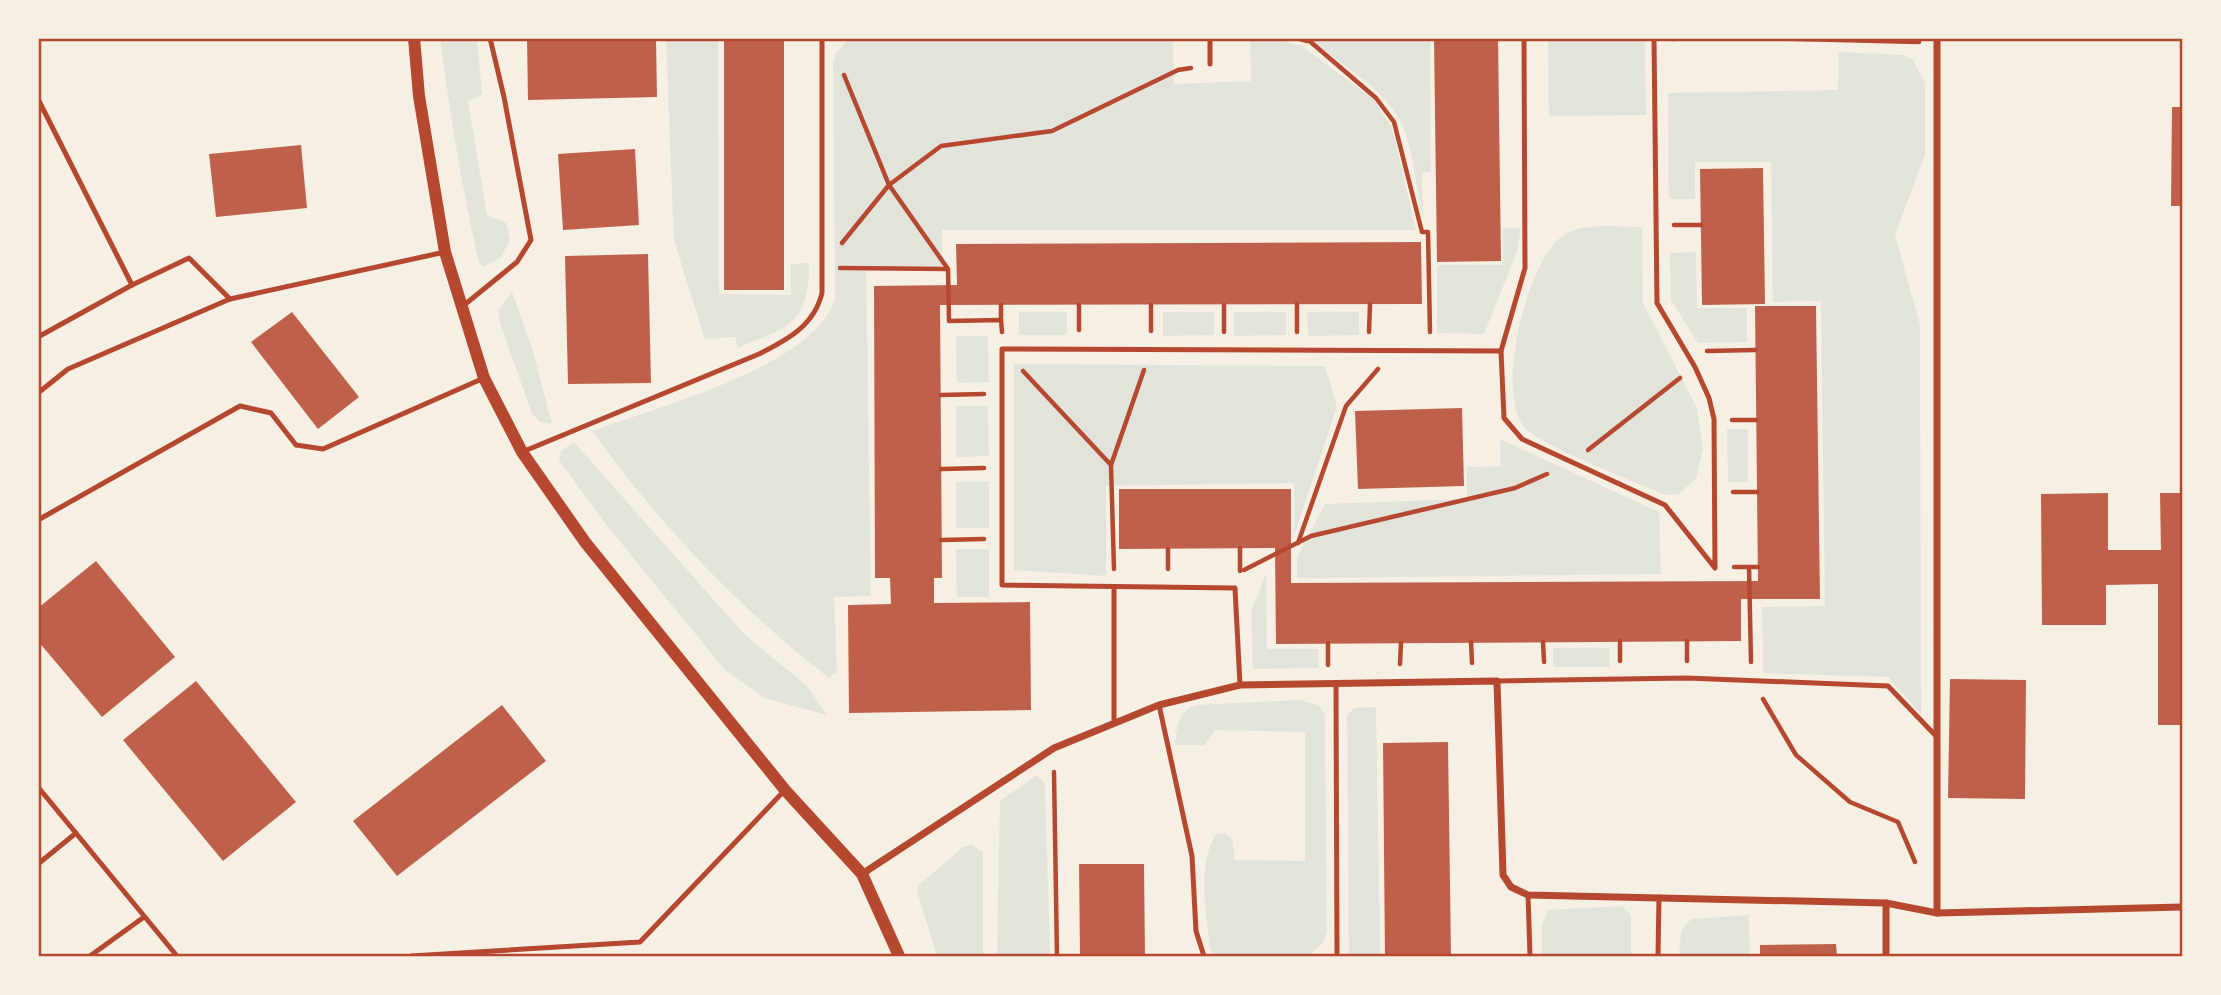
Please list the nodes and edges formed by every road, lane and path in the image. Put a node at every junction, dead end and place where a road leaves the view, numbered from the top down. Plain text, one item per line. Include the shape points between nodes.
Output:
1 (414, 38) edge
2 (490, 38) edge
3 (822, 38) edge
4 (1210, 38) edge
5 (1297, 38) edge
6 (1524, 38) edge
7 (1654, 38) edge
8 (1760, 38) edge
9 (1307, 40) edge
10 (1937, 40) edge
11 (839, 63) dead end
12 (1210, 64) joint
13 (38, 99) edge
14 (889, 185) junction
15 (445, 252) junction
16 (822, 268) junction
17 (948, 269) junction
18 (132, 285) junction
19 (230, 299) junction
20 (1370, 304) dead end
21 (1001, 305) dead end
22 (462, 307) junction
23 (1001, 320) junction
24 (38, 337) edge
25 (1002, 349) junction
26 (1151, 349) junction
27 (1755, 350) dead end
28 (1369, 351) junction
29 (1394, 351) junction
30 (1430, 351) junction
31 (1501, 351) junction
32 (1686, 351) junction
33 (1695, 367) junction
34 (484, 379) junction
35 (38, 393) edge
36 (1002, 394) junction
37 (941, 395) dead end
38 (522, 452) junction
39 (1572, 463) junction
40 (1111, 465) junction
41 (1002, 468) junction
42 (941, 469) dead end
43 (38, 520) edge
44 (1002, 539) junction
45 (942, 540) dead end
46 (1298, 544) junction
47 (1240, 548) dead end
48 (1749, 567) junction
49 (1758, 567) dead end
50 (1715, 568) junction
51 (1240, 572) junction
52 (1114, 588) junction
53 (1235, 588) junction
54 (1752, 680) junction
55 (1497, 681) junction
56 (1336, 682) junction
57 (1240, 685) junction
58 (1159, 705) junction
59 (1114, 721) junction
60 (1935, 735) junction
61 (1054, 748) junction
62 (38, 787) edge
63 (785, 790) junction
64 (76, 833) junction
65 (38, 864) edge
66 (1917, 867) dead end
67 (862, 874) junction
68 (1528, 895) junction
69 (1660, 897) junction
70 (1886, 904) junction
71 (2182, 907) edge
72 (1937, 913) junction
73 (144, 916) junction
74 (90, 957) edge
75 (177, 957) edge
76 (411, 957) edge
77 (899, 957) edge
78 (1057, 957) edge
79 (1204, 957) edge
80 (1336, 957) edge
81 (1530, 957) edge
82 (1658, 957) edge
83 (1886, 957) edge

1 - 15 street
2 - 22 lane via 531,240 517,262
3 - 16 lane
4 - 12 lane
5 - 9 path
6 - 31 lane via 1525,268
7 - 32 lane via 1657,303
8 - 10 path
9 - 30 path via 1376,97 1399,133 1422,232 1429,232
10 - 60 street
11 - 14 path
12 - 14 path via 1178,70 1052,131 941,146
13 - 18 lane
14 - 16 path
14 - 17 path
15 - 19 lane
15 - 22 street
16 - 17 path
16 - 38 lane via 819,306 788,339
17 - 23 path via 949,321
18 - 19 lane via 189,258
18 - 24 lane
19 - 35 lane via 68,369
20 - 28 path
21 - 23 path
22 - 34 street
23 - 25 path
25 - 26 lane
25 - 36 lane
25 - 40 path
26 - 28 lane
26 - 40 path
27 - 32 path
28 - 29 lane
29 - 30 lane
29 - 46 path via 1346,406
30 - 31 lane
31 - 39 lane via 1504,418 1522,439
32 - 33 lane
33 - 39 path
33 - 50 lane via 1714,419
34 - 38 street
34 - 43 lane via 323,449 296,446 271,413 240,406
36 - 37 path
36 - 41 lane
38 - 63 street via 585,542
39 - 46 path via 1515,488 1311,536
39 - 50 lane via 1665,505
40 - 52 path
41 - 42 path
41 - 44 lane
44 - 45 path
44 - 52 lane via 1002,585
46 - 51 path
47 - 51 path
48 - 49 path
48 - 50 path
48 - 54 path
51 - 53 path
52 - 53 lane
52 - 59 lane
53 - 57 lane
54 - 55 lane
54 - 60 lane via 1888,686
54 - 66 path via 1796,755 1850,802 1898,822
55 - 56 street
55 - 68 street via 1503,875 1511,887
56 - 57 street
56 - 80 lane
57 - 58 street
58 - 59 street
58 - 79 lane via 1192,856 1195,931
59 - 61 street
60 - 72 street
61 - 67 street
61 - 78 path
62 - 64 lane
63 - 67 street
63 - 76 lane via 640,943
64 - 65 lane
64 - 73 lane
67 - 77 street
68 - 69 street
68 - 81 lane
69 - 70 street
69 - 82 lane
70 - 72 street
70 - 83 street
71 - 72 street
73 - 74 lane
73 - 75 lane

